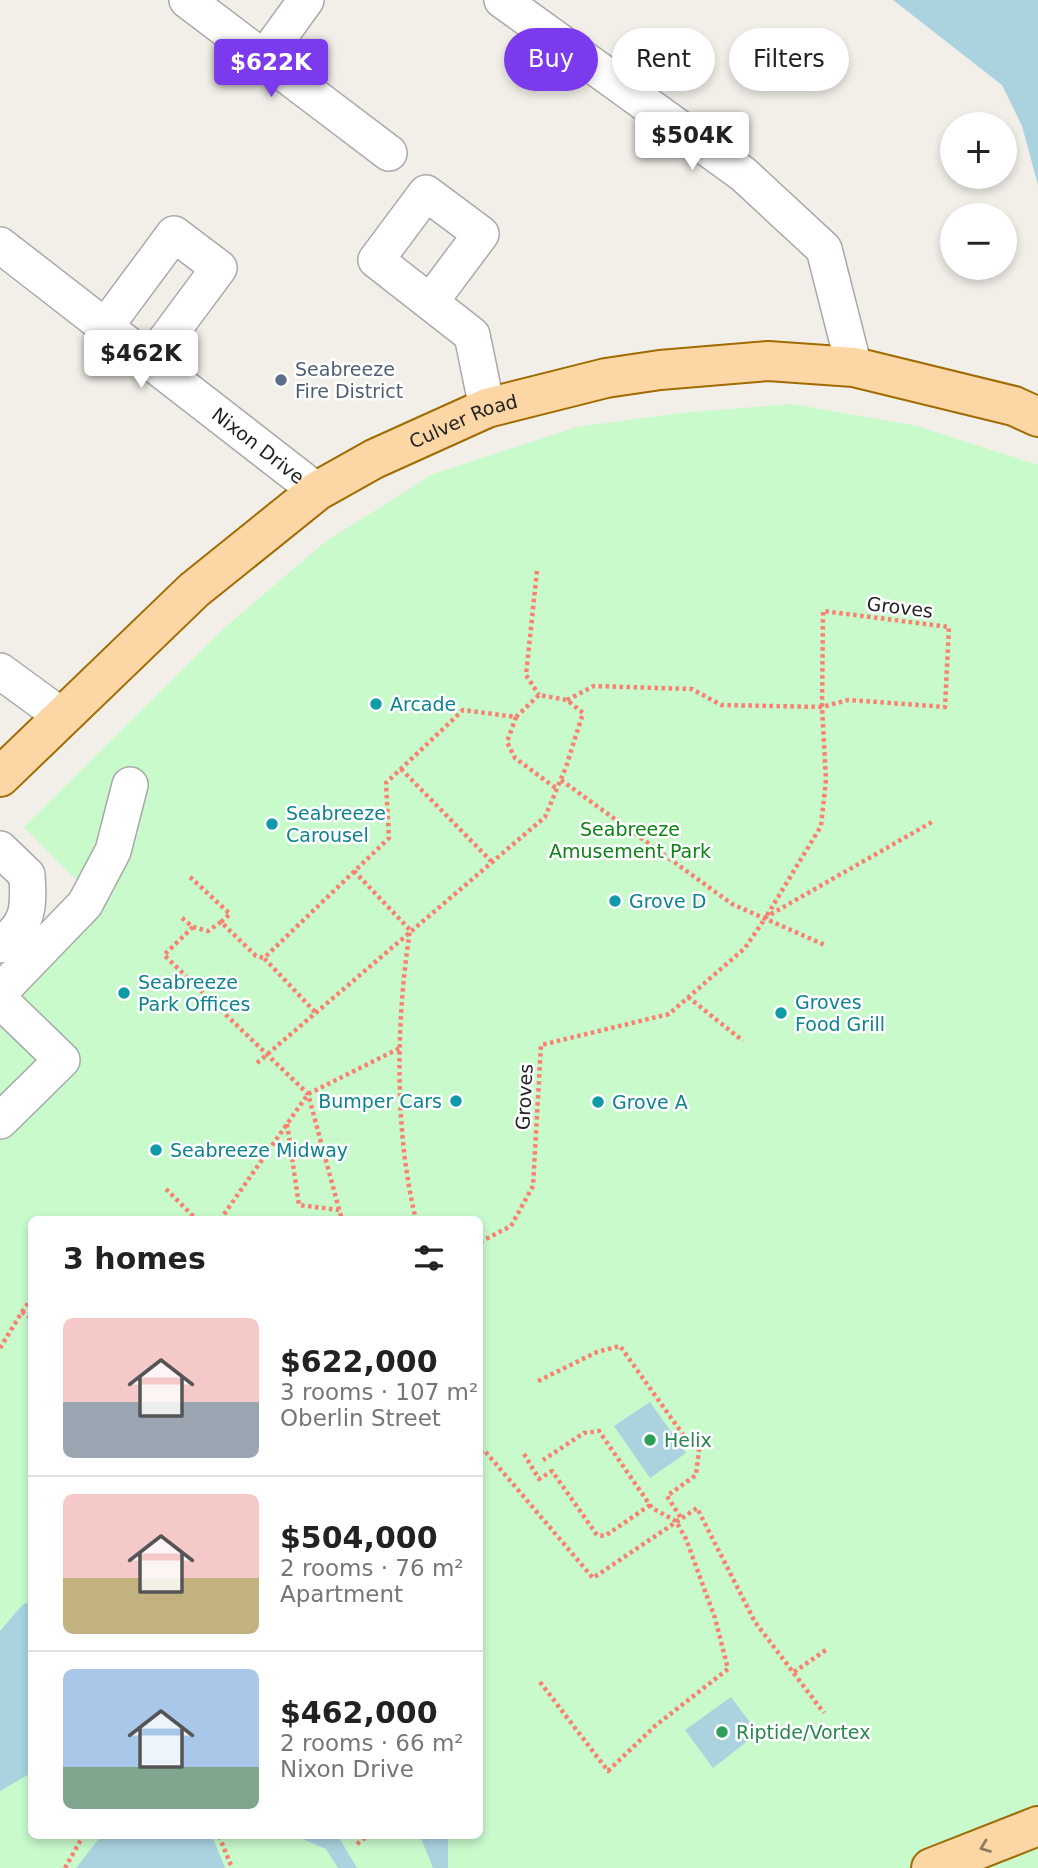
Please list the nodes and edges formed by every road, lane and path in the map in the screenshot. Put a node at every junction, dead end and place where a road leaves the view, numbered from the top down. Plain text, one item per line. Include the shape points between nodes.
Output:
1 (187, 0) edge
2 (306, 0) edge
3 (502, 0) edge
4 (264, 58) junction
5 (389, 153) dead end
6 (0, 245) edge
7 (431, 301) dead end
8 (105, 327) junction
9 (150, 361) junction
10 (854, 367) junction
11 (487, 408) junction
12 (1038, 417) edge
13 (317, 491) junction
14 (537, 571) dead end
15 (0, 671) edge
16 (539, 695) junction
17 (567, 700) junction
18 (822, 707) junction
19 (62, 717) junction
20 (516, 717) junction
21 (401, 769) junction
22 (0, 777) edge
23 (561, 780) junction
24 (130, 785) dead end
25 (557, 789) junction
26 (932, 822) dead end
27 (0, 849) edge
28 (491, 861) junction
29 (354, 871) junction
30 (190, 877) dead end
31 (766, 917) junction
32 (183, 918) dead end
33 (221, 922) junction
34 (192, 927) junction
35 (410, 930) junction
36 (0, 946) edge
37 (827, 946) dead end
38 (264, 958) junction
39 (0, 992) edge
40 (688, 997) junction
41 (0, 1000) edge
42 (315, 1012) junction
43 (743, 1041) dead end
44 (400, 1048) junction
45 (268, 1053) junction
46 (257, 1063) dead end
47 (308, 1094) junction
48 (0, 1121) edge
49 (287, 1124) junction
50 (166, 1189) dead end
51 (339, 1210) junction
52 (193, 1216) edge
53 (223, 1216) edge
54 (341, 1216) edge
55 (415, 1216) edge
56 (483, 1240) edge
57 (28, 1304) edge
58 (22, 1312) junction
59 (28, 1316) edge
60 (0, 1348) edge
61 (538, 1381) dead end
62 (483, 1450) edge
63 (524, 1454) dead end
64 (543, 1460) dead end
65 (650, 1505) junction
66 (679, 1520) junction
67 (826, 1650) dead end
68 (794, 1672) junction
69 (540, 1682) dead end
70 (824, 1713) dead end
71 (1038, 1826) edge
72 (81, 1839) edge
73 (220, 1839) edge
74 (363, 1839) edge
75 (356, 1844) dead end
76 (65, 1868) edge
77 (232, 1868) edge
78 (931, 1868) edge

1 - 4 street
2 - 4 street
3 - 10 street via 743,174 824,248
4 - 5 street
6 - 8 street, Nixon Drive
7 - 11 street via 472,335
8 - 9 street, Nixon Drive
8 - 9 street via 174,234 219,268
9 - 13 street, Nixon Drive
10 - 11 main road, Culver Road via 768,361 660,370 606,378
10 - 12 main road, Culver Road via 1014,406
11 - 13 main road, Culver Road via 374,459
13 - 19 main road, Culver Road via 194,590
14 - 16 path via 526,675
15 - 19 street
16 - 17 path
16 - 20 path
17 - 18 path, Groves via 594,686 691,689 721,705
17 - 23 path via 583,713
18 - 18 path, Groves via 848,700 945,707 949,627 823,611
18 - 31 path, Groves via 826,780 821,826
19 - 22 main road, Culver Road
20 - 21 path via 463,710
20 - 25 path via 507,742 516,758
21 - 28 path
21 - 29 path via 386,783 389,838
23 - 25 path
23 - 31 path via 732,904
24 - 39 street via 113,850 85,904
25 - 28 path via 545,817
26 - 31 path, Groves
27 - 36 street via 27,875 29,909 12,937
28 - 35 path
29 - 35 path
29 - 38 path
30 - 33 path via 229,914
31 - 37 path
31 - 40 path, Groves via 745,948
32 - 34 path
33 - 34 path via 208,931
33 - 38 path via 256,956
34 - 45 path via 164,955
35 - 42 path
35 - 44 path
38 - 42 path
40 - 43 path
40 - 56 path, Groves via 669,1014 541,1045 533,1186 511,1226
41 - 48 street via 62,1060
42 - 45 path
44 - 47 path
44 - 55 path via 405,1176
45 - 46 path
45 - 47 path
47 - 49 path
47 - 51 path
49 - 51 path via 299,1205
49 - 53 path
50 - 52 path
51 - 54 path
57 - 58 path
58 - 59 path
58 - 60 path
61 - 66 path via 597,1352 620,1346 690,1443 697,1437 700,1441 695,1475 667,1496
62 - 66 path via 593,1578
63 - 65 path via 539,1479 552,1471 597,1535 605,1536
64 - 65 path via 583,1433 599,1431
65 - 66 path
66 - 68 path via 697,1508 755,1622
66 - 69 path via 715,1618 728,1669 608,1770
67 - 68 path
68 - 70 path
71 -> 78 main road
72 - 76 path
73 - 77 path
74 - 75 path

